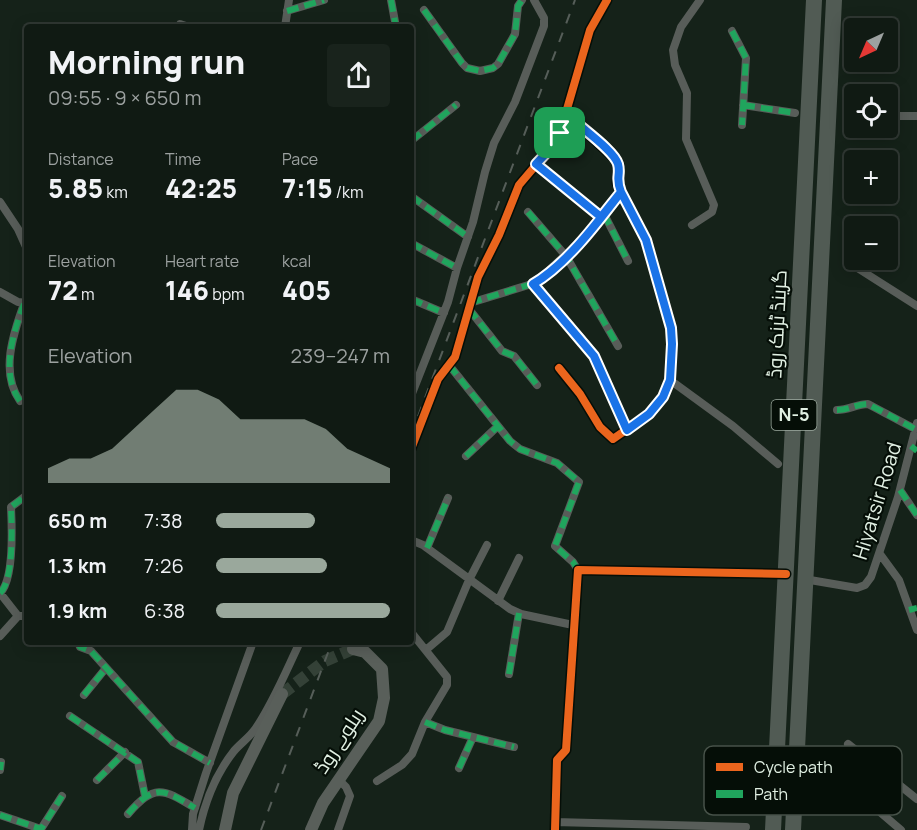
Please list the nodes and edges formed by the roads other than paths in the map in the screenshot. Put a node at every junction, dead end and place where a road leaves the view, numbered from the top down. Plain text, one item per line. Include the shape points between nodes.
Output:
1 (289, 0) edge
2 (324, 0) edge
3 (391, 0) edge
4 (522, 0) edge
5 (534, 0) edge
6 (607, 0) edge
7 (700, 0) edge
8 (814, 0) edge
9 (834, 0) edge
10 (424, 10) dead end
11 (287, 11) junction
12 (285, 24) edge
13 (395, 24) edge
14 (732, 31) dead end
15 (456, 105) dead end
16 (743, 105) junction
17 (795, 112) dead end
18 (567, 114) junction
19 (898, 116) edge
20 (917, 116) edge
21 (742, 125) dead end
22 (414, 139) edge
23 (536, 164) junction
24 (806, 175) junction
25 (825, 176) junction
26 (621, 192) junction
27 (414, 198) edge
28 (0, 202) edge
29 (528, 212) dead end
30 (603, 215) junction
31 (692, 225) dead end
32 (468, 237) junction
33 (24, 242) edge
34 (414, 245) edge
35 (566, 256) junction
36 (628, 261) dead end
37 (457, 268) junction
38 (861, 270) edge
39 (533, 284) junction
40 (0, 292) edge
41 (414, 300) edge
42 (24, 303) edge
43 (24, 305) edge
44 (470, 306) junction
45 (917, 306) edge
46 (444, 313) junction
47 (618, 346) dead end
48 (449, 365) junction
49 (559, 368) dead end
50 (670, 380) junction
51 (5, 384) edge
52 (537, 385) dead end
53 (414, 388) edge
54 (20, 401) dead end
55 (837, 410) dead end
56 (498, 426) junction
57 (916, 426) edge
58 (627, 430) junction
59 (414, 441) edge
60 (914, 448) edge
61 (466, 456) dead end
62 (778, 464) dead end
63 (900, 490) junction
64 (24, 497) edge
65 (448, 498) dead end
66 (917, 515) edge
67 (414, 542) edge
68 (487, 545) dead end
69 (427, 548) junction
70 (880, 554) junction
71 (519, 558) dead end
72 (578, 570) junction
73 (786, 574) junction
74 (804, 579) junction
75 (469, 580) junction
76 (0, 593) edge
77 (498, 601) junction
78 (913, 609) edge
79 (519, 613) junction
80 (22, 616) edge
81 (573, 625) junction
82 (917, 630) edge
83 (414, 635) edge
84 (0, 636) edge
85 (79, 645) edge
86 (252, 645) edge
87 (299, 645) edge
88 (354, 649) dead end
89 (427, 649) junction
90 (106, 668) junction
91 (509, 674) dead end
92 (84, 694) dead end
93 (282, 694) tunnel mouth
94 (70, 716) dead end
95 (425, 722) junction
96 (473, 737) junction
97 (848, 744) dead end
98 (777, 746) edge
99 (797, 746) edge
100 (851, 746) edge
101 (514, 747) dead end
102 (125, 752) junction
103 (210, 763) junction
104 (459, 768) dead end
105 (338, 779) junction
106 (97, 780) dead end
107 (377, 781) dead end
108 (902, 787) edge
109 (62, 796) dead end
110 (145, 796) junction
111 (917, 799) edge
112 (195, 808) junction
113 (128, 814) dead end
114 (0, 815) edge
115 (774, 815) edge
116 (794, 815) edge
117 (883, 815) edge
118 (555, 826) edge
119 (746, 827) dead end
120 (192, 830) edge
121 (199, 830) edge
122 (225, 830) edge
123 (312, 830) edge
124 (338, 830) edge
125 (773, 830) edge
126 (793, 830) edge
127 (901, 830) edge

1 - 11 street
2 - 11 street
3 - 13 street
4 - 10 street via 515,34 498,63 489,70 462,63
5 - 32 street via 544,18 544,27 516,102 490,153
6 - 18 street via 590,30
7 - 31 street via 681,27 673,50 687,93 687,139 714,205 712,212
8 - 24 highway, گرینڈ ٹرنک روڈ / N-5
9 - 25 highway, گرینڈ ٹرنک روڈ / N-5
11 - 12 street
14 - 16 street via 746,58
15 - 22 street
16 - 17 street
16 - 21 street
18 - 23 street via 553,146
18 - 26 street via 613,155 619,165 617,183
19 - 20 street
23 - 30 street
23 - 44 street via 519,185 478,277
24 - 25 highway
24 - 73 highway, گرینڈ ٹرنک روڈ / N-5
25 - 74 highway, گرینڈ ٹرنک روڈ / N-5
26 - 30 street
26 - 50 street via 646,240 671,328
27 - 32 street
28 - 33 street
29 - 35 street
30 - 35 street
30 - 36 street
32 - 37 street
34 - 37 street
35 - 39 street
35 - 47 street
37 - 46 street
38 - 45 street
39 - 44 street
39 - 58 street via 594,356
40 - 42 street
41 - 46 street
43 - 51 street via 12,335
44 - 48 street
44 - 52 street via 502,351 514,356
46 - 53 street
48 - 56 street
48 - 59 street via 438,379
49 - 58 street via 608,436 613,440
50 - 58 street via 658,405
50 - 62 street
51 - 54 street
55 - 57 street via 868,404
56 - 61 street
56 - 72 street via 520,449 556,463 579,482 555,546
57 - 60 street, Hiyatsir Road
60 - 63 street, Hiyatsir Road
63 - 66 street
63 - 70 street, Hiyatsir Road
64 - 76 street via 10,507 9,573 6,588
65 - 69 street
67 - 69 street
68 - 75 street
69 - 75 street
70 - 74 street, Hiyatsir Road via 865,585 857,588
70 - 78 street
71 - 77 street
72 - 73 street
72 - 81 street
73 - 98 highway, گرینڈ ٹرنک روڈ / N-5
74 - 99 highway, گرینڈ ٹرنک روڈ / N-5
75 - 77 street
75 - 89 street via 447,632
76 - 80 street
77 - 79 street
78 - 82 street
79 - 81 street
79 - 91 street
80 - 84 street
81 - 118 street via 566,750 557,760
83 - 89 street
85 - 90 street via 91,651
86 - 103 street
87 - 121 street via 255,730 221,768
88 - 105 street, ریلوے روڈ via 365,652 382,669 384,698 378,721
89 - 95 street via 448,681
90 - 92 street
90 - 103 street via 173,742
93 - 122 street via 233,793
94 - 102 street
95 - 96 street
95 - 107 street via 412,754
96 - 101 street
96 - 104 street
97 - 100 street
102 - 106 street
102 - 110 street via 139,764
103 - 112 street
105 - 123 street, ریلوے روڈ via 322,803
105 - 124 street via 350,796
108 - 111 street
109 - 114 street via 41,829
110 - 112 street via 156,791 169,792
110 - 113 street
112 - 120 street
115 - 125 highway, گرینڈ ٹرنک روڈ / N-5
116 - 126 highway, گرینڈ ٹرنک روڈ / N-5
117 - 127 street
118 - 119 street

